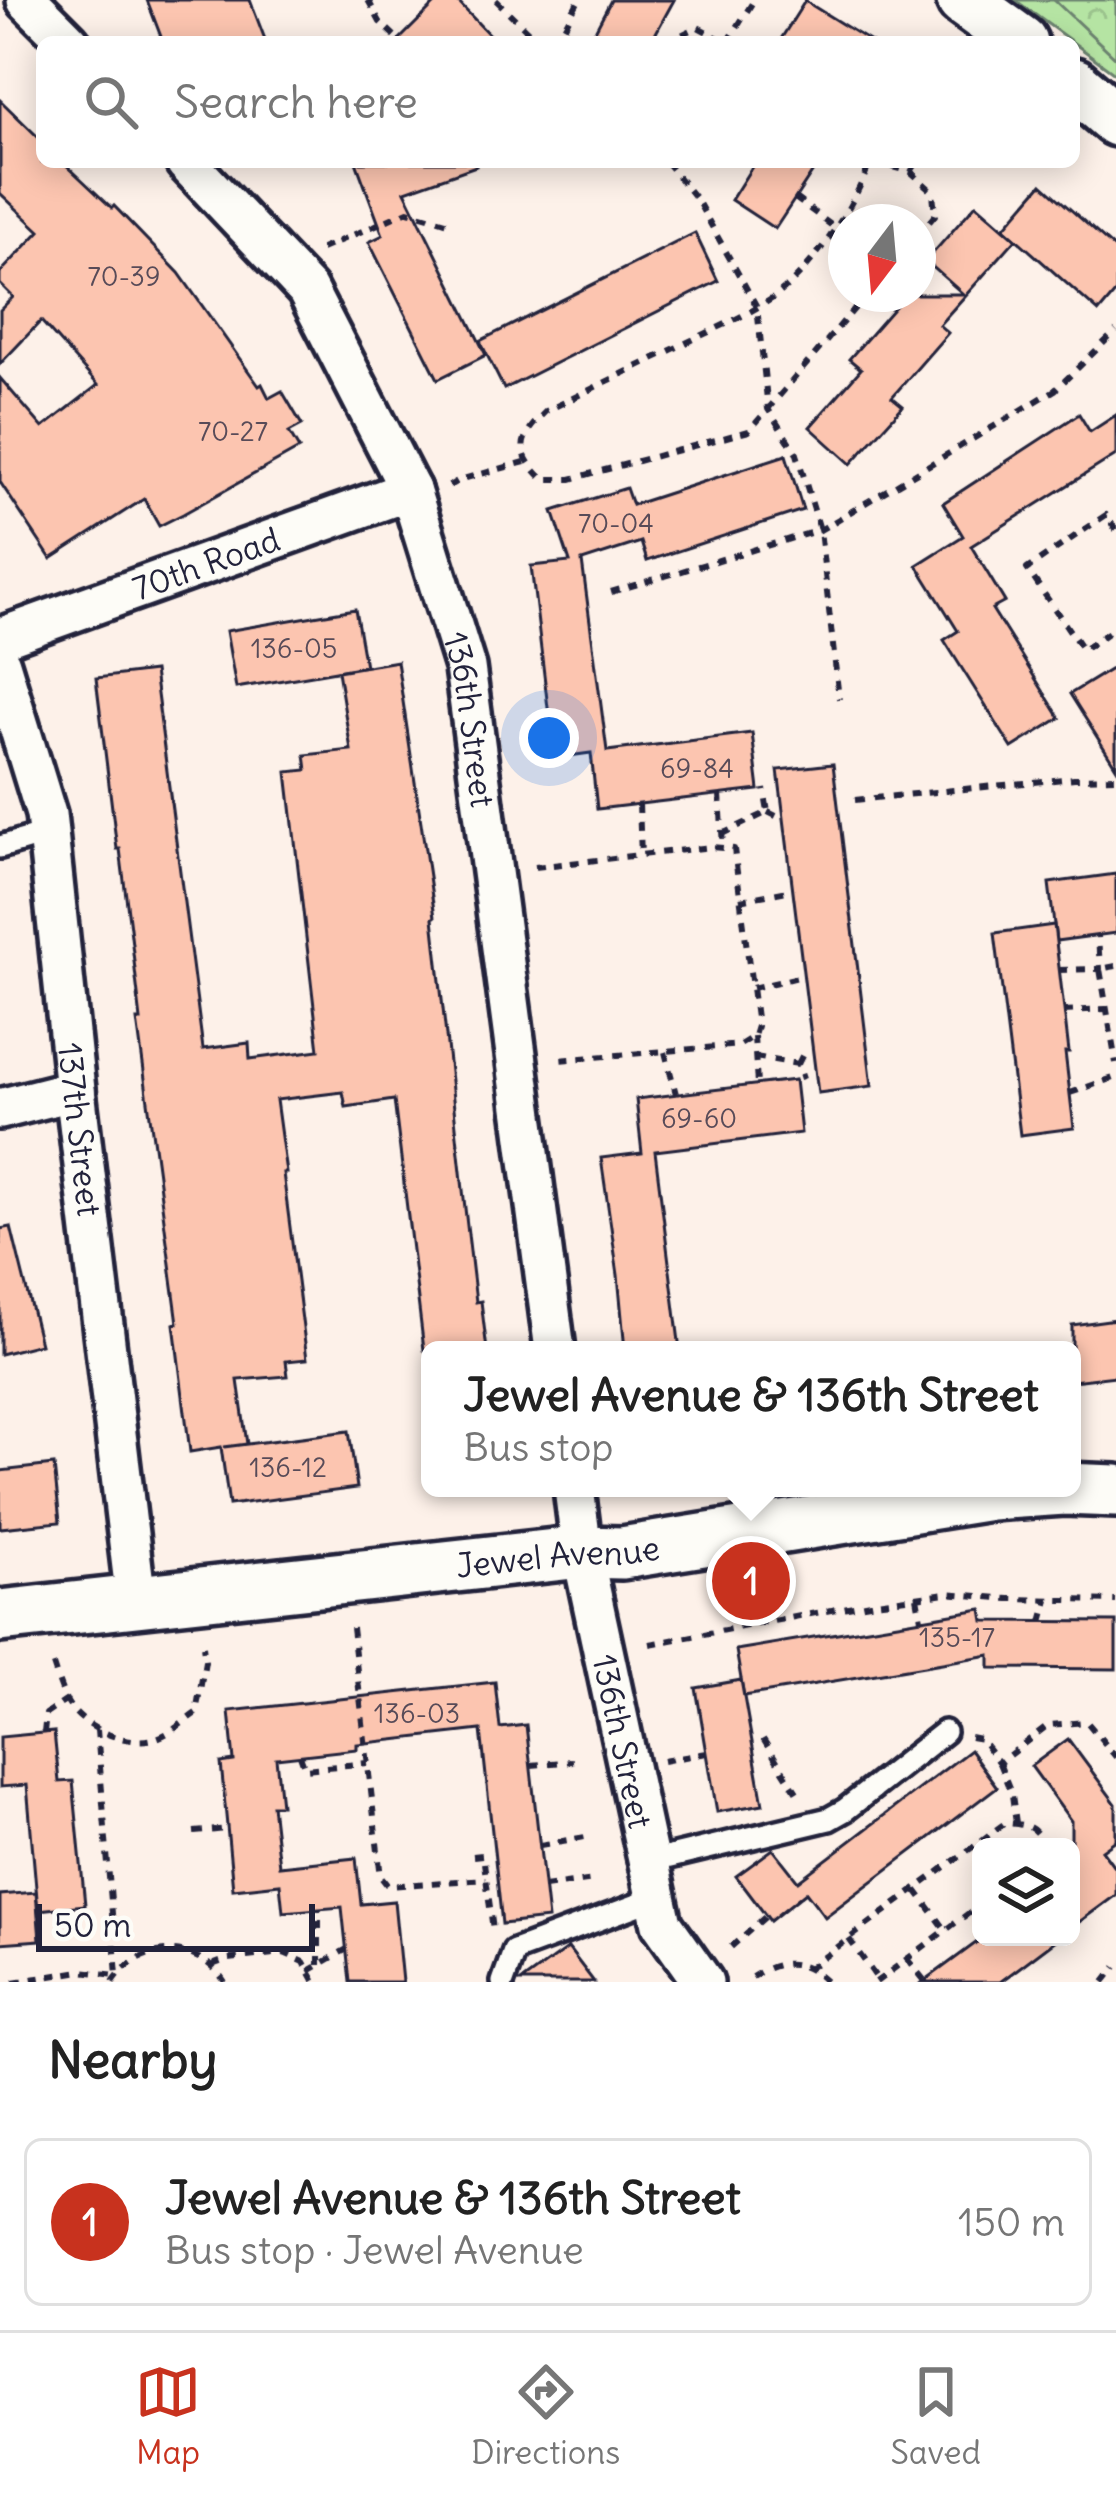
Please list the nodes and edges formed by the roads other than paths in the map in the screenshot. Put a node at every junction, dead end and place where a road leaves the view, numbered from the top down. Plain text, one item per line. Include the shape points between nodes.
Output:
1 (27, 0) edge
2 (963, 0) edge
3 (63, 36) edge
4 (1013, 36) edge
5 (1080, 89) edge
6 (1116, 120) edge
7 (192, 168) edge
8 (412, 498) junction
9 (0, 638) edge
10 (0, 664) edge
11 (48, 833) junction
12 (0, 847) edge
13 (75, 1090) junction
14 (0, 1109) edge
15 (554, 1341) edge
16 (1081, 1490) edge
17 (1116, 1491) edge
18 (575, 1497) edge
19 (970, 1497) edge
20 (582, 1552) junction
21 (136, 1601) junction
22 (0, 1616) edge
23 (954, 1734) road end
24 (652, 1880) junction
25 (503, 1982) edge
26 (703, 1982) edge

1 - 3 street
2 - 4 street
5 - 6 street
7 - 8 street, 136th Street via 308,290
8 - 9 street, 70th Road
8 - 15 street, 136th Street via 465,667
10 - 11 street, 137th Street
11 - 12 lane
11 - 13 street, 137th Street
13 - 14 street
13 - 21 street, 137th Street
16 - 17 street, Jewel Avenue
18 - 20 street, 136th Street
19 - 20 street, Jewel Avenue via 622,1553
20 - 21 street, Jewel Avenue
20 - 24 street, 136th Street
21 - 22 street, Jewel Avenue
23 - 24 lane via 829,1819
24 - 25 lane via 514,1951
24 - 26 street, 136th Street via 662,1924

